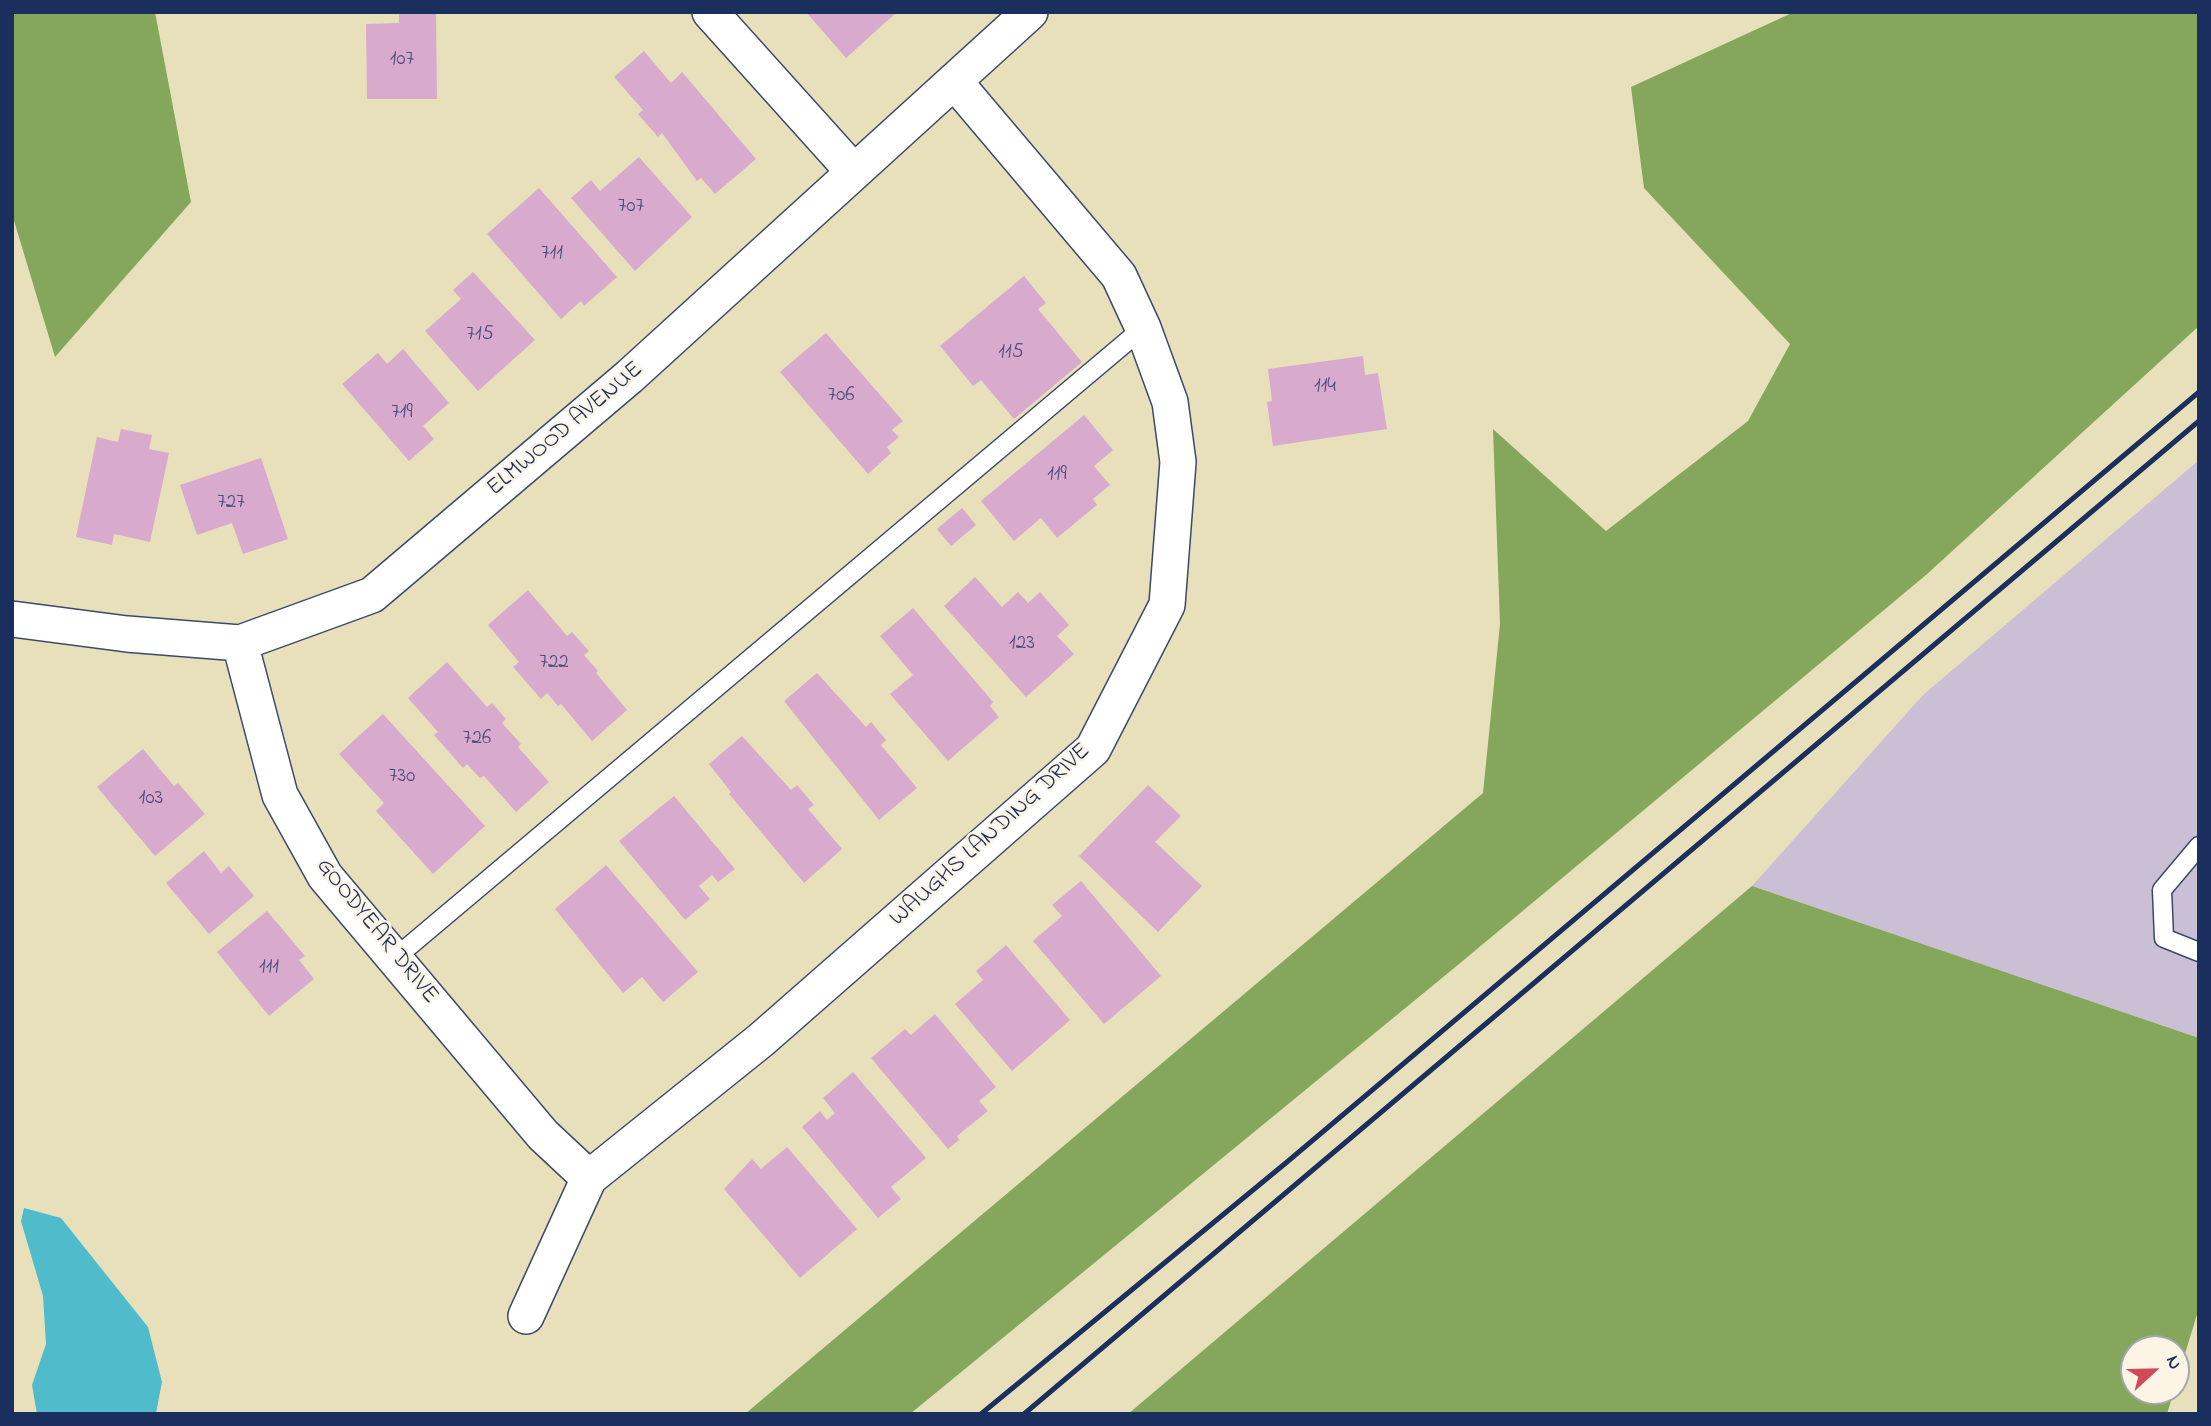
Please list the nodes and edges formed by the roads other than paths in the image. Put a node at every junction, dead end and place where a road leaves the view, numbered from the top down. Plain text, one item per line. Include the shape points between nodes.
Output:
1 (710, 12) edge
2 (1030, 12) edge
3 (954, 81) junction
4 (853, 172) junction
5 (1143, 328) junction
6 (12, 619) edge
7 (240, 643) junction
8 (2199, 846) edge
9 (2199, 952) edge
10 (395, 958) junction
11 (589, 1178) junction
12 (526, 1316) dead end

1 - 4 street
2 - 3 street, ELMWOOD AVENUE
3 - 4 street, ELMWOOD AVENUE
3 - 5 street, WAUGHS LANDING DRIVE via 1119,276
4 - 7 street, ELMWOOD AVENUE via 629,377 372,595
5 - 10 lane
5 - 11 street, WAUGHS LANDING DRIVE via 1170,402 1178,462 1167,605 1093,749 761,1041
6 - 7 street, ELMWOOD AVENUE
7 - 10 street, GOODYEAR DRIVE via 280,795 326,876
8 - 9 lane via 2162,890 2164,938
10 - 11 street, GOODYEAR DRIVE via 543,1135
11 - 12 street, WAUGHS LANDING DRIVE

